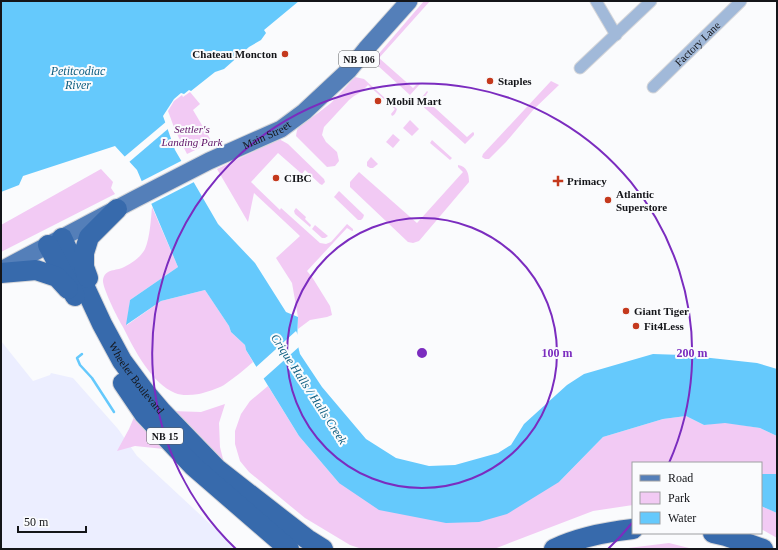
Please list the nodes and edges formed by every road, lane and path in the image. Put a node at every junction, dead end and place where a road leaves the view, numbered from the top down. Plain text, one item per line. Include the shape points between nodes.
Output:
1 (409, 1) edge
2 (596, 1) edge
3 (651, 1) edge
4 (741, 1) edge
5 (616, 35) junction
6 (580, 68) dead end
7 (653, 87) dead end
8 (117, 209) junction
9 (55, 242) junction
10 (1, 272) edge
11 (74, 296) junction
12 (102, 324) junction
13 (632, 529) edge
14 (717, 534) edge
15 (290, 549) edge
16 (324, 549) edge
17 (554, 549) edge
18 (763, 549) edge

1 - 8 main road, Main Street / NB 106 via 349,70 304,112 281,128
2 - 5 street
3 - 5 street
4 - 7 street, Factory Lane
5 - 6 street
8 - 9 main road, Main Street / NB 106
8 - 12 highway via 89,237 84,253 84,267
9 - 10 main road, NB 106
9 - 11 highway, Wheeler Boulevard / NB 15
9 - 12 highway, Wheeler Boulevard / NB 15
10 - 11 highway via 36,270 57,277
11 - 15 highway, Wheeler Boulevard / NB 15 via 110,365 144,414 192,466
12 - 16 highway, Wheeler Boulevard / NB 15 via 122,361 145,392 217,469 307,539
13 - 17 highway via 588,537
14 - 18 highway

